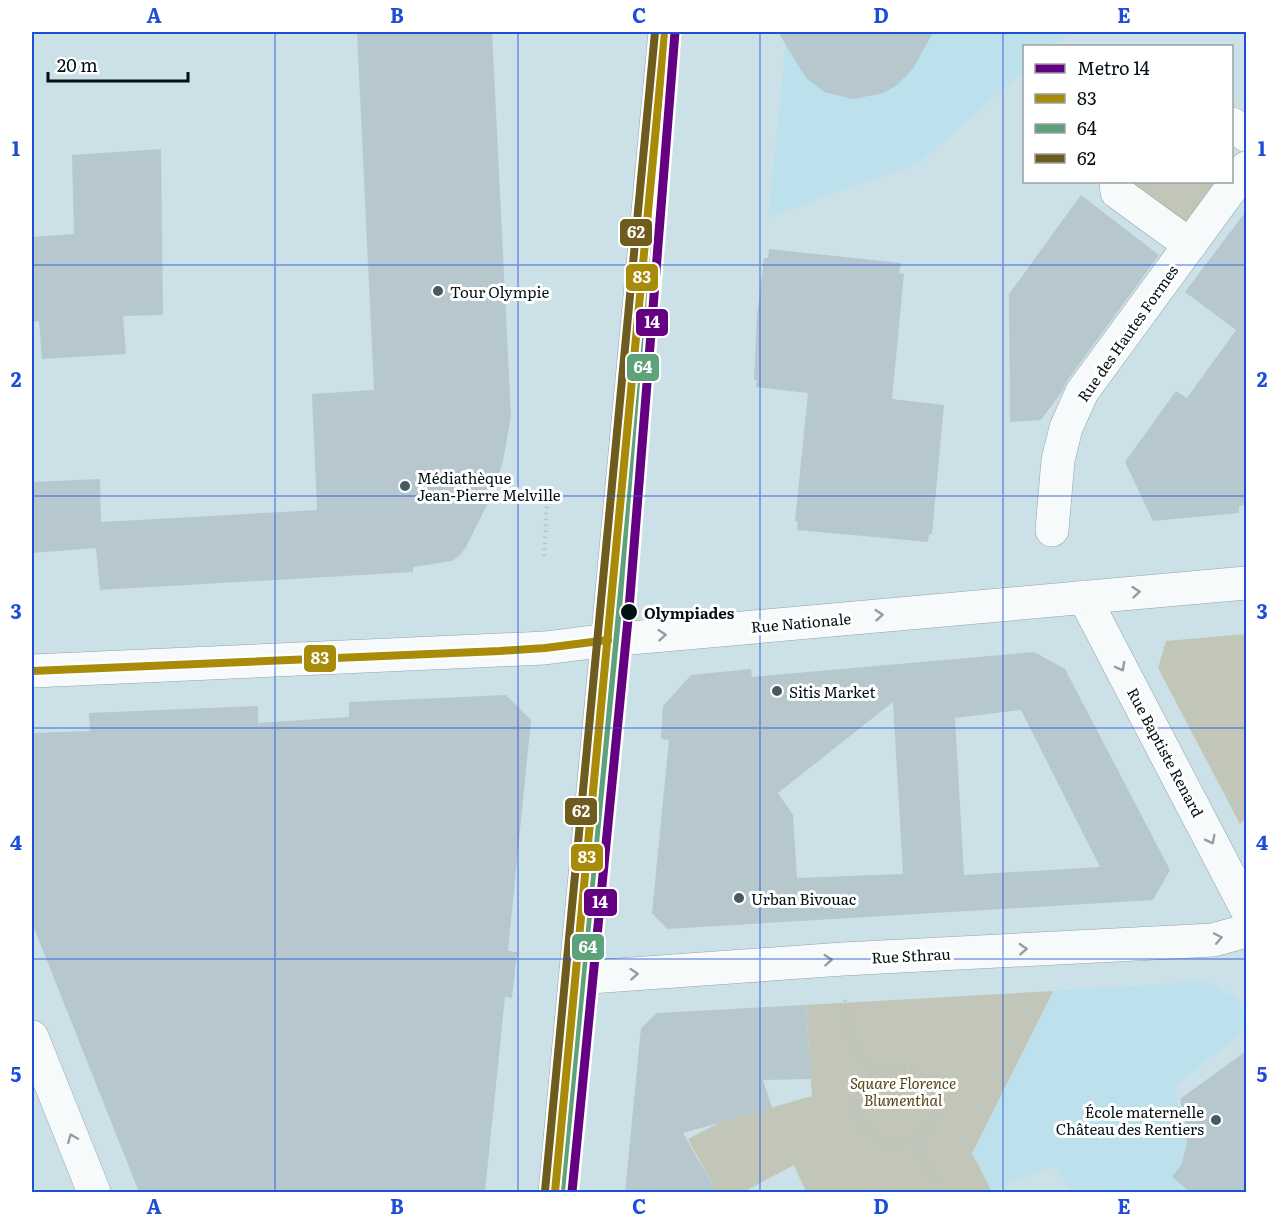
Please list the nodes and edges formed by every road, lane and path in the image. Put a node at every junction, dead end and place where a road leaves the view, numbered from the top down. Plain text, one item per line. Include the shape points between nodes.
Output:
1 (665, 32) edge
2 (1233, 125) edge
3 (1246, 135) edge
4 (1246, 168) edge
5 (1116, 183) edge
6 (1190, 245) junction
7 (547, 502) dead end
8 (1052, 530) dead end
9 (544, 556) dead end
10 (1246, 583) edge
11 (1084, 597) junction
12 (608, 640) junction
13 (32, 671) edge
14 (1246, 908) edge
15 (1246, 931) edge
16 (843, 959) junction
17 (576, 978) junction
18 (32, 1037) edge
19 (871, 1074) junction
20 (915, 1140) junction
21 (94, 1192) edge
22 (555, 1192) edge
23 (939, 1192) edge

1 - 12 street
2 - 3 street
4 - 6 street, Rue des Hautes Formes
5 - 6 street via 1117,192
6 - 8 street, Rue des Hautes Formes via 1082,392 1066,428 1058,460
7 - 9 path
11 -> 10 street, Rue Nationale
12 -> 11 street, Rue Nationale
11 -> 14 street, Rue Baptiste Renard
12 - 13 street, Rue Nationale via 500,651
12 - 17 street
16 -> 15 street, Rue Sthrau via 1213,940
17 -> 16 street, Rue Sthrau
16 - 19 path via 850,1040
17 - 22 street
21 -> 18 street
19 - 20 path via 858,1096 857,1109 867,1132 890,1144
19 - 20 path via 883,1068 909,1067 929,1083 935,1108 926,1131
20 - 23 path

